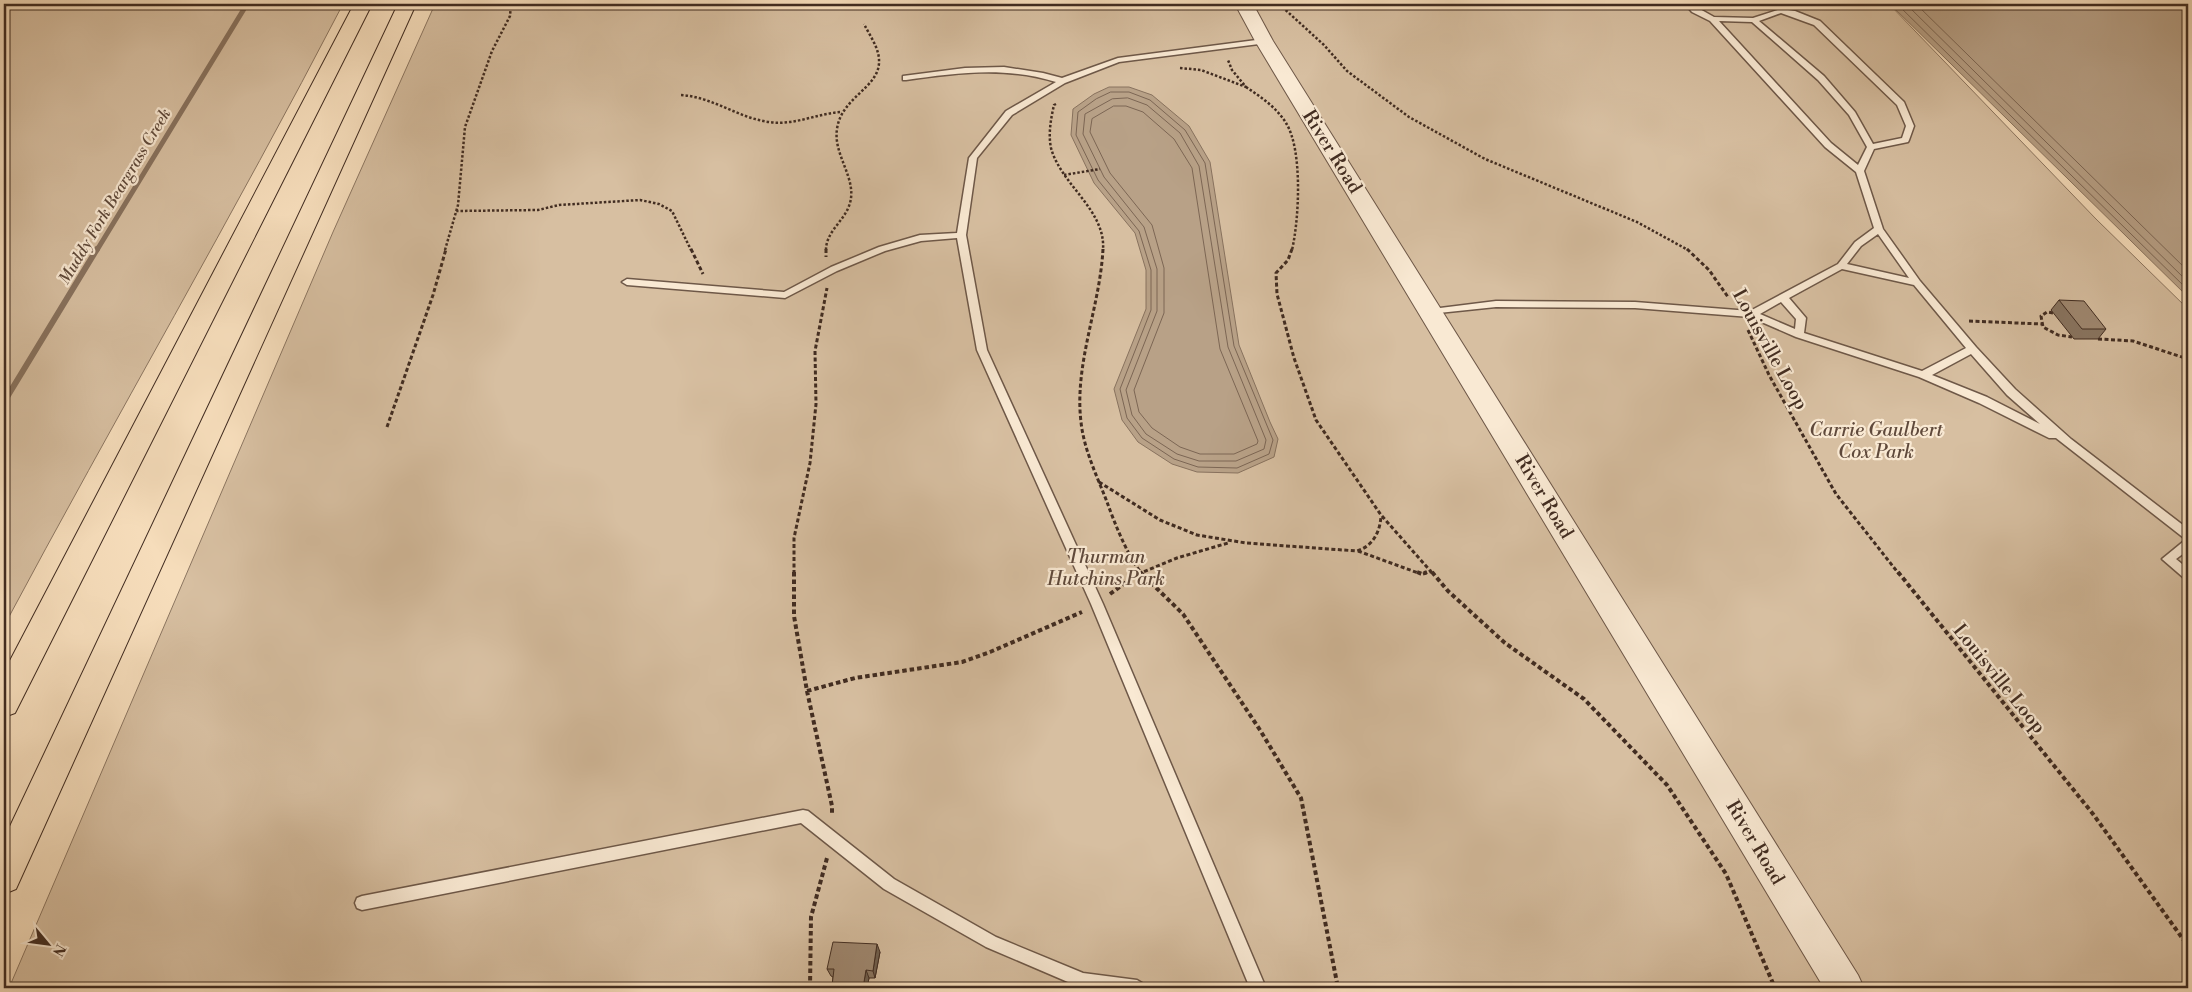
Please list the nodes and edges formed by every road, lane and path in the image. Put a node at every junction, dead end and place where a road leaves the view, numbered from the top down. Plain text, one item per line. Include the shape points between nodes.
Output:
1 (363, 4) edge
2 (407, 4) edge
3 (511, 4) edge
4 (1244, 4) edge
5 (1279, 4) edge
6 (1689, 4) edge
7 (1713, 19) junction
8 (1754, 20) junction
9 (864, 24) dead end
10 (1264, 41) junction
11 (1223, 45) junction
12 (1171, 68) dead end
13 (906, 78) dead end
14 (1062, 81) junction
15 (1246, 87) junction
16 (681, 95) dead end
17 (1060, 100) dead end
18 (842, 112) junction
19 (1871, 147) junction
20 (1100, 169) dead end
21 (1860, 171) junction
22 (1064, 175) junction
23 (456, 211) junction
24 (1879, 229) junction
25 (961, 236) junction
26 (1841, 266) junction
27 (827, 273) junction
28 (627, 282) dead end
29 (1917, 283) junction
30 (710, 288) junction
31 (1784, 298) junction
32 (1432, 312) junction
33 (1740, 313) junction
34 (2053, 313) dead end
35 (1752, 314) junction
36 (1949, 321) junction
37 (2041, 324) junction
38 (1799, 335) junction
39 (2072, 337) dead end
40 (2098, 339) edge
41 (1972, 349) junction
42 (2188, 359) edge
43 (1923, 375) junction
44 (386, 427) dead end
45 (2066, 442) junction
46 (1098, 481) junction
47 (1381, 516) junction
48 (2188, 534) edge
49 (1228, 543) junction
50 (2188, 544) edge
51 (1357, 551) junction
52 (1432, 571) junction
53 (1140, 572) junction
54 (2188, 575) edge
55 (1097, 604) junction
56 (807, 691) junction
57 (4, 703) edge
58 (832, 838) junction
59 (4, 877) edge
60 (362, 903) dead end
61 (2188, 946) edge
62 (810, 988) edge
63 (1137, 988) edge
64 (1258, 988) edge
65 (1338, 988) edge
66 (1775, 988) edge
67 (1845, 988) edge

1 - 57 highway
2 - 59 highway
3 - 23 path via 510,16 492,51 465,127
4 - 10 street, River Road
5 - 33 path, Louisville Loop via 1347,71 1410,117 1485,159 1637,222 1685,247 1709,270
6 - 7 lane
7 - 8 lane
7 - 21 lane via 1828,145
8 - 19 lane via 1822,78 1852,114
8 - 19 lane via 1781,11 1817,23 1901,104 1910,126 1905,140
9 - 18 path via 878,47 878,72
10 - 11 lane
10 - 32 street, River Road
11 - 14 lane via 1118,60
11 - 15 path via 1232,70
12 - 15 path via 1201,70
13 - 14 lane via 976,69 1022,70
14 - 25 lane via 1009,113 973,158
15 - 47 path via 1279,114 1289,128 1296,151 1295,231 1290,257 1276,273 1277,294 1294,358 1316,420
16 - 18 path via 700,96 734,112 771,122 783,123
17 - 22 path via 1054,106 1050,123 1051,147
18 - 27 path via 837,141 851,187 851,199 848,212 826,243
19 - 21 lane
20 - 22 path
21 - 24 lane
22 - 46 path via 1097,220 1104,238 1102,269 1081,377 1081,422
23 - 30 path via 538,210 559,205 640,200 659,204 672,211
23 - 44 path via 433,295
24 - 26 lane via 1858,244
24 - 29 lane
25 - 27 lane via 920,238 882,249
25 - 55 lane via 982,350
26 - 29 lane
26 - 31 lane
27 - 30 lane via 785,295
27 - 56 path via 827,294 815,351 816,404 810,463 794,538 794,616
28 - 30 lane
29 - 36 lane
31 - 35 lane
31 - 38 lane via 1801,318
32 - 33 lane via 1496,304 1636,304
32 - 67 street, River Road
33 - 35 lane
33 - 61 path, Louisville Loop via 1770,376 1836,494 2093,814
34 - 37 path via 2040,316
35 - 38 lane
36 - 37 path
36 - 41 lane
37 - 39 path via 2050,332
38 - 43 lane
40 - 42 path via 2133,341
41 - 43 lane
41 - 45 lane via 2011,392
43 - 45 lane via 1983,400
45 - 48 lane
46 - 49 path via 1137,507 1181,530
46 - 53 path
47 - 51 path via 1375,538
47 - 52 path
49 - 51 path
49 - 53 path
50 - 54 lane via 2168,559
51 - 52 path via 1422,574
52 - 66 path via 1448,591 1505,642 1584,699 1667,785 1726,874
53 - 55 path
53 - 65 path via 1184,614 1301,798
55 - 56 path via 962,662 855,678
55 - 64 lane
56 - 58 path via 832,806
58 - 60 lane via 803,816
58 - 62 path via 812,917
58 - 63 lane via 889,884 991,942 1083,981

